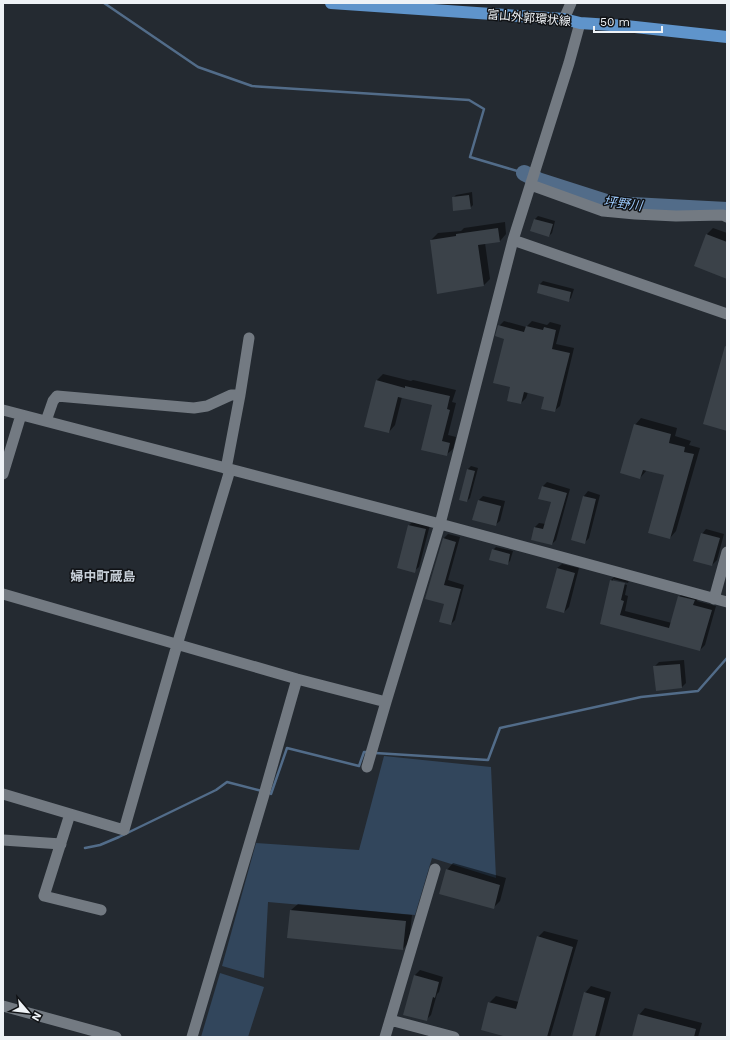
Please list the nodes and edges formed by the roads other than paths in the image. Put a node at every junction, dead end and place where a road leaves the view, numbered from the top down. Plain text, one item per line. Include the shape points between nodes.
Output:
1 (331, 3) edge
2 (344, 3) edge
3 (570, 3) edge
4 (466, 8) edge
5 (564, 19) junction
6 (580, 23) junction
7 (727, 37) edge
8 (531, 185) junction
9 (727, 217) edge
10 (513, 240) junction
11 (727, 314) edge
12 (249, 338) dead end
13 (240, 395) junction
14 (3, 410) edge
15 (21, 415) junction
16 (46, 421) junction
17 (228, 469) junction
18 (3, 474) edge
19 (440, 524) junction
20 (727, 552) edge
21 (3, 594) edge
22 (714, 599) junction
23 (727, 602) edge
24 (177, 645) junction
25 (297, 679) junction
26 (386, 702) junction
27 (367, 767) dead end
28 (3, 794) edge
29 (70, 814) junction
30 (3, 840) edge
31 (61, 844) junction
32 (435, 869) dead end
33 (101, 910) dead end
34 (3, 1006) edge
35 (390, 1020) junction
36 (116, 1037) edge
37 (192, 1037) edge
38 (385, 1037) edge
39 (454, 1037) edge

1 - 2 main road, 富山外郭環状線
2 - 4 main road, 富山外郭環状線
3 - 5 street
4 - 5 main road, 富山外郭環状線
5 - 6 main road, 富山外郭環状線
6 - 7 main road, 富山外郭環状線
6 - 8 street
8 - 9 street via 603,211
8 - 10 street
10 - 11 street
10 - 19 street
12 - 13 street
13 - 16 street via 230,395 207,406 194,408 57,396
13 - 17 street
14 - 15 street
15 - 16 street
15 - 18 street
16 - 17 street
17 - 19 street
17 - 24 street
19 - 22 street
19 - 26 street
20 - 22 street
21 - 24 street
22 - 23 street
24 - 25 street
24 - 29 street via 124,830
25 - 26 street
25 - 37 street
26 - 27 street
28 - 29 street
29 - 31 street
30 - 31 street
31 - 33 street via 44,896
32 - 35 street
34 - 36 street
35 - 38 street
35 - 39 street

